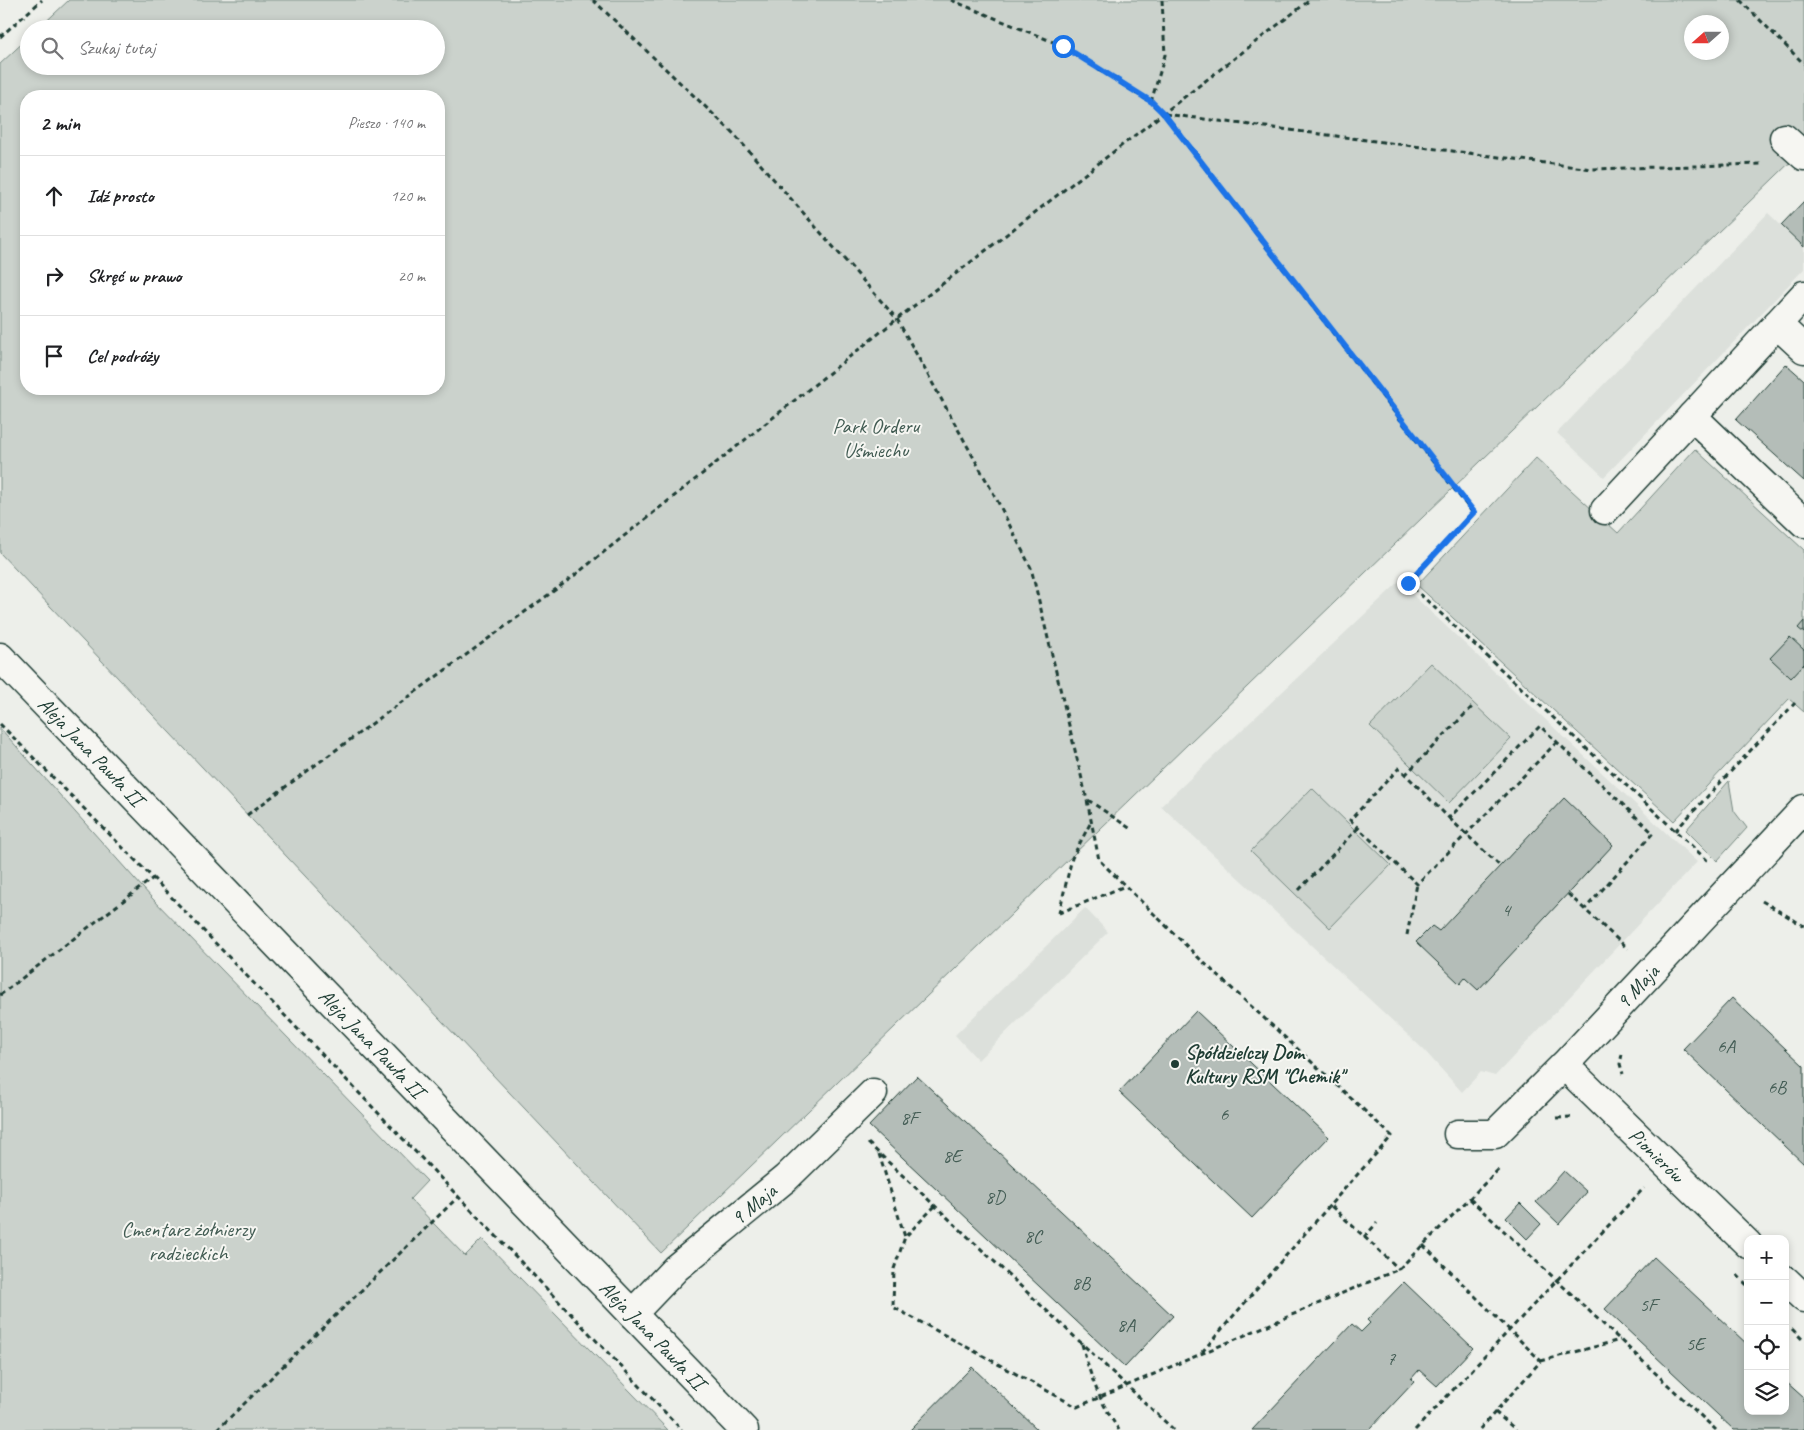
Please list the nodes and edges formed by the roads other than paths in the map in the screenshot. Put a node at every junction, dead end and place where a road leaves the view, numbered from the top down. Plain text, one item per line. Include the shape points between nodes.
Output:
1 (1784, 138) dead end
2 (1804, 156) edge
3 (1804, 294) edge
4 (1777, 324) junction
5 (1804, 349) edge
6 (1692, 416) junction
7 (1605, 510) dead end
8 (1804, 523) edge
9 (0, 657) edge
10 (1804, 810) edge
11 (1564, 1065) junction
12 (873, 1093) dead end
13 (1458, 1134) dead end
14 (1744, 1240) edge
15 (1789, 1284) edge
16 (1804, 1298) edge
17 (632, 1314) junction
18 (744, 1430) edge

1 - 2 street
3 - 4 street
4 - 5 street
4 - 6 street
6 - 7 street
6 - 8 street
9 - 17 street, Aleja Jana Pawła II
10 - 11 street, 9 Maja
11 - 13 street, 9 Maja via 1495,1134
11 - 14 street, Pionierów
12 - 17 street, 9 Maja via 786,1178 676,1268
15 - 16 street
17 - 18 street, Aleja Jana Pawła II

